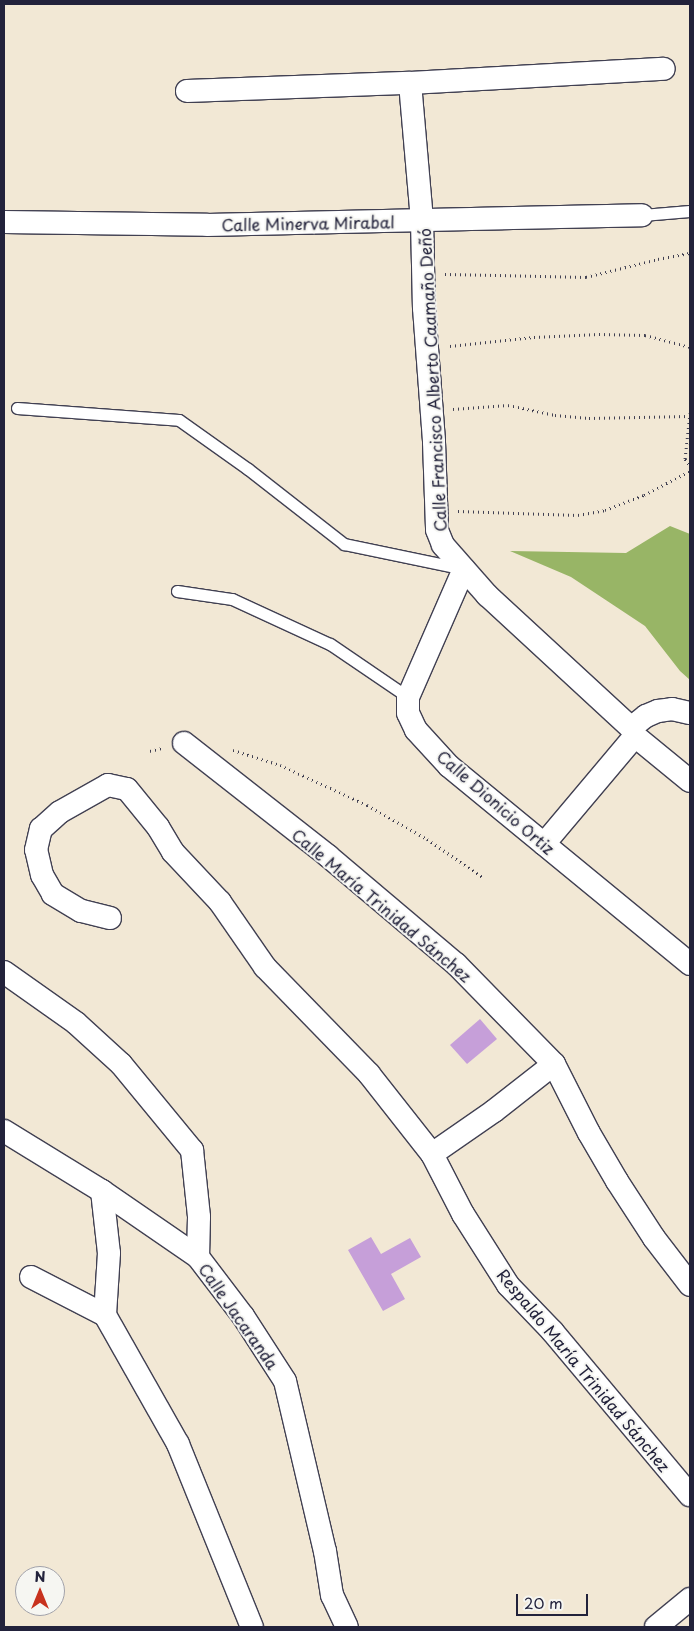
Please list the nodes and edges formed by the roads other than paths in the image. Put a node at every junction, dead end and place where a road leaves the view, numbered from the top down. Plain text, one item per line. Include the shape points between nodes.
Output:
1 (664, 69) dead end
2 (410, 83) junction
3 (187, 91) dead end
4 (690, 211) edge
5 (642, 215) joint
6 (422, 221) junction
7 (4, 222) edge
8 (17, 408) dead end
9 (464, 568) junction
10 (177, 591) dead end
11 (408, 697) junction
12 (690, 713) edge
13 (633, 732) junction
14 (184, 743) road end
15 (690, 781) edge
16 (544, 844) junction
17 (110, 918) dead end
18 (690, 964) edge
19 (4, 972) edge
20 (554, 1064) junction
21 (4, 1131) edge
22 (432, 1154) junction
23 (102, 1191) junction
24 (198, 1257) junction
25 (31, 1277) dead end
26 (690, 1285) edge
27 (104, 1315) junction
28 (690, 1495) edge
29 (690, 1599) edge
30 (252, 1627) edge
31 (347, 1627) edge
32 (656, 1627) edge

1 - 2 street
2 - 3 street
2 - 6 street, Calle Francisco Alberto Caamaño Deñó
4 - 5 lane
5 - 6 street, Calle Minerva Mirabal
6 - 7 street, Calle Minerva Mirabal via 206,225
6 - 9 street, Calle Francisco Alberto Caamaño Deñó via 437,530 444,545
8 - 9 lane via 179,420 344,544
9 - 11 street
9 - 13 street, Calle Francisco Alberto Caamaño Deñó via 487,595
10 - 11 lane via 232,599 285,623 330,644
11 - 16 street, Calle Dionicio Ortiz via 408,713 416,730 449,766
12 - 13 street via 658,711 646,716
13 - 15 street, Calle Francisco Alberto Caamaño Deñó
13 - 16 street
14 - 20 street, Calle María Trinidad Sánchez via 328,856 456,964
16 - 18 street, Calle Dionicio Ortiz
17 - 22 street, Respaldo María Trinidad Sánchez via 81,911 52,894 42,875 36,850 42,829 60,812 108,785 127,789 158,827 172,852 220,902 265,967 369,1074
19 - 24 street via 76,1023 121,1064 192,1150
20 - 22 street via 494,1112
20 - 26 street, Calle María Trinidad Sánchez via 617,1181
21 - 23 street, Calle Jacaranda
22 - 28 street, Respaldo María Trinidad Sánchez via 463,1214 508,1285 553,1332
23 - 24 street, Calle Jacaranda
23 - 27 street via 109,1253
24 - 31 street, Calle Jacaranda via 243,1316 284,1381 325,1551 332,1595
25 - 27 street
27 - 30 street via 178,1444
29 - 32 street

